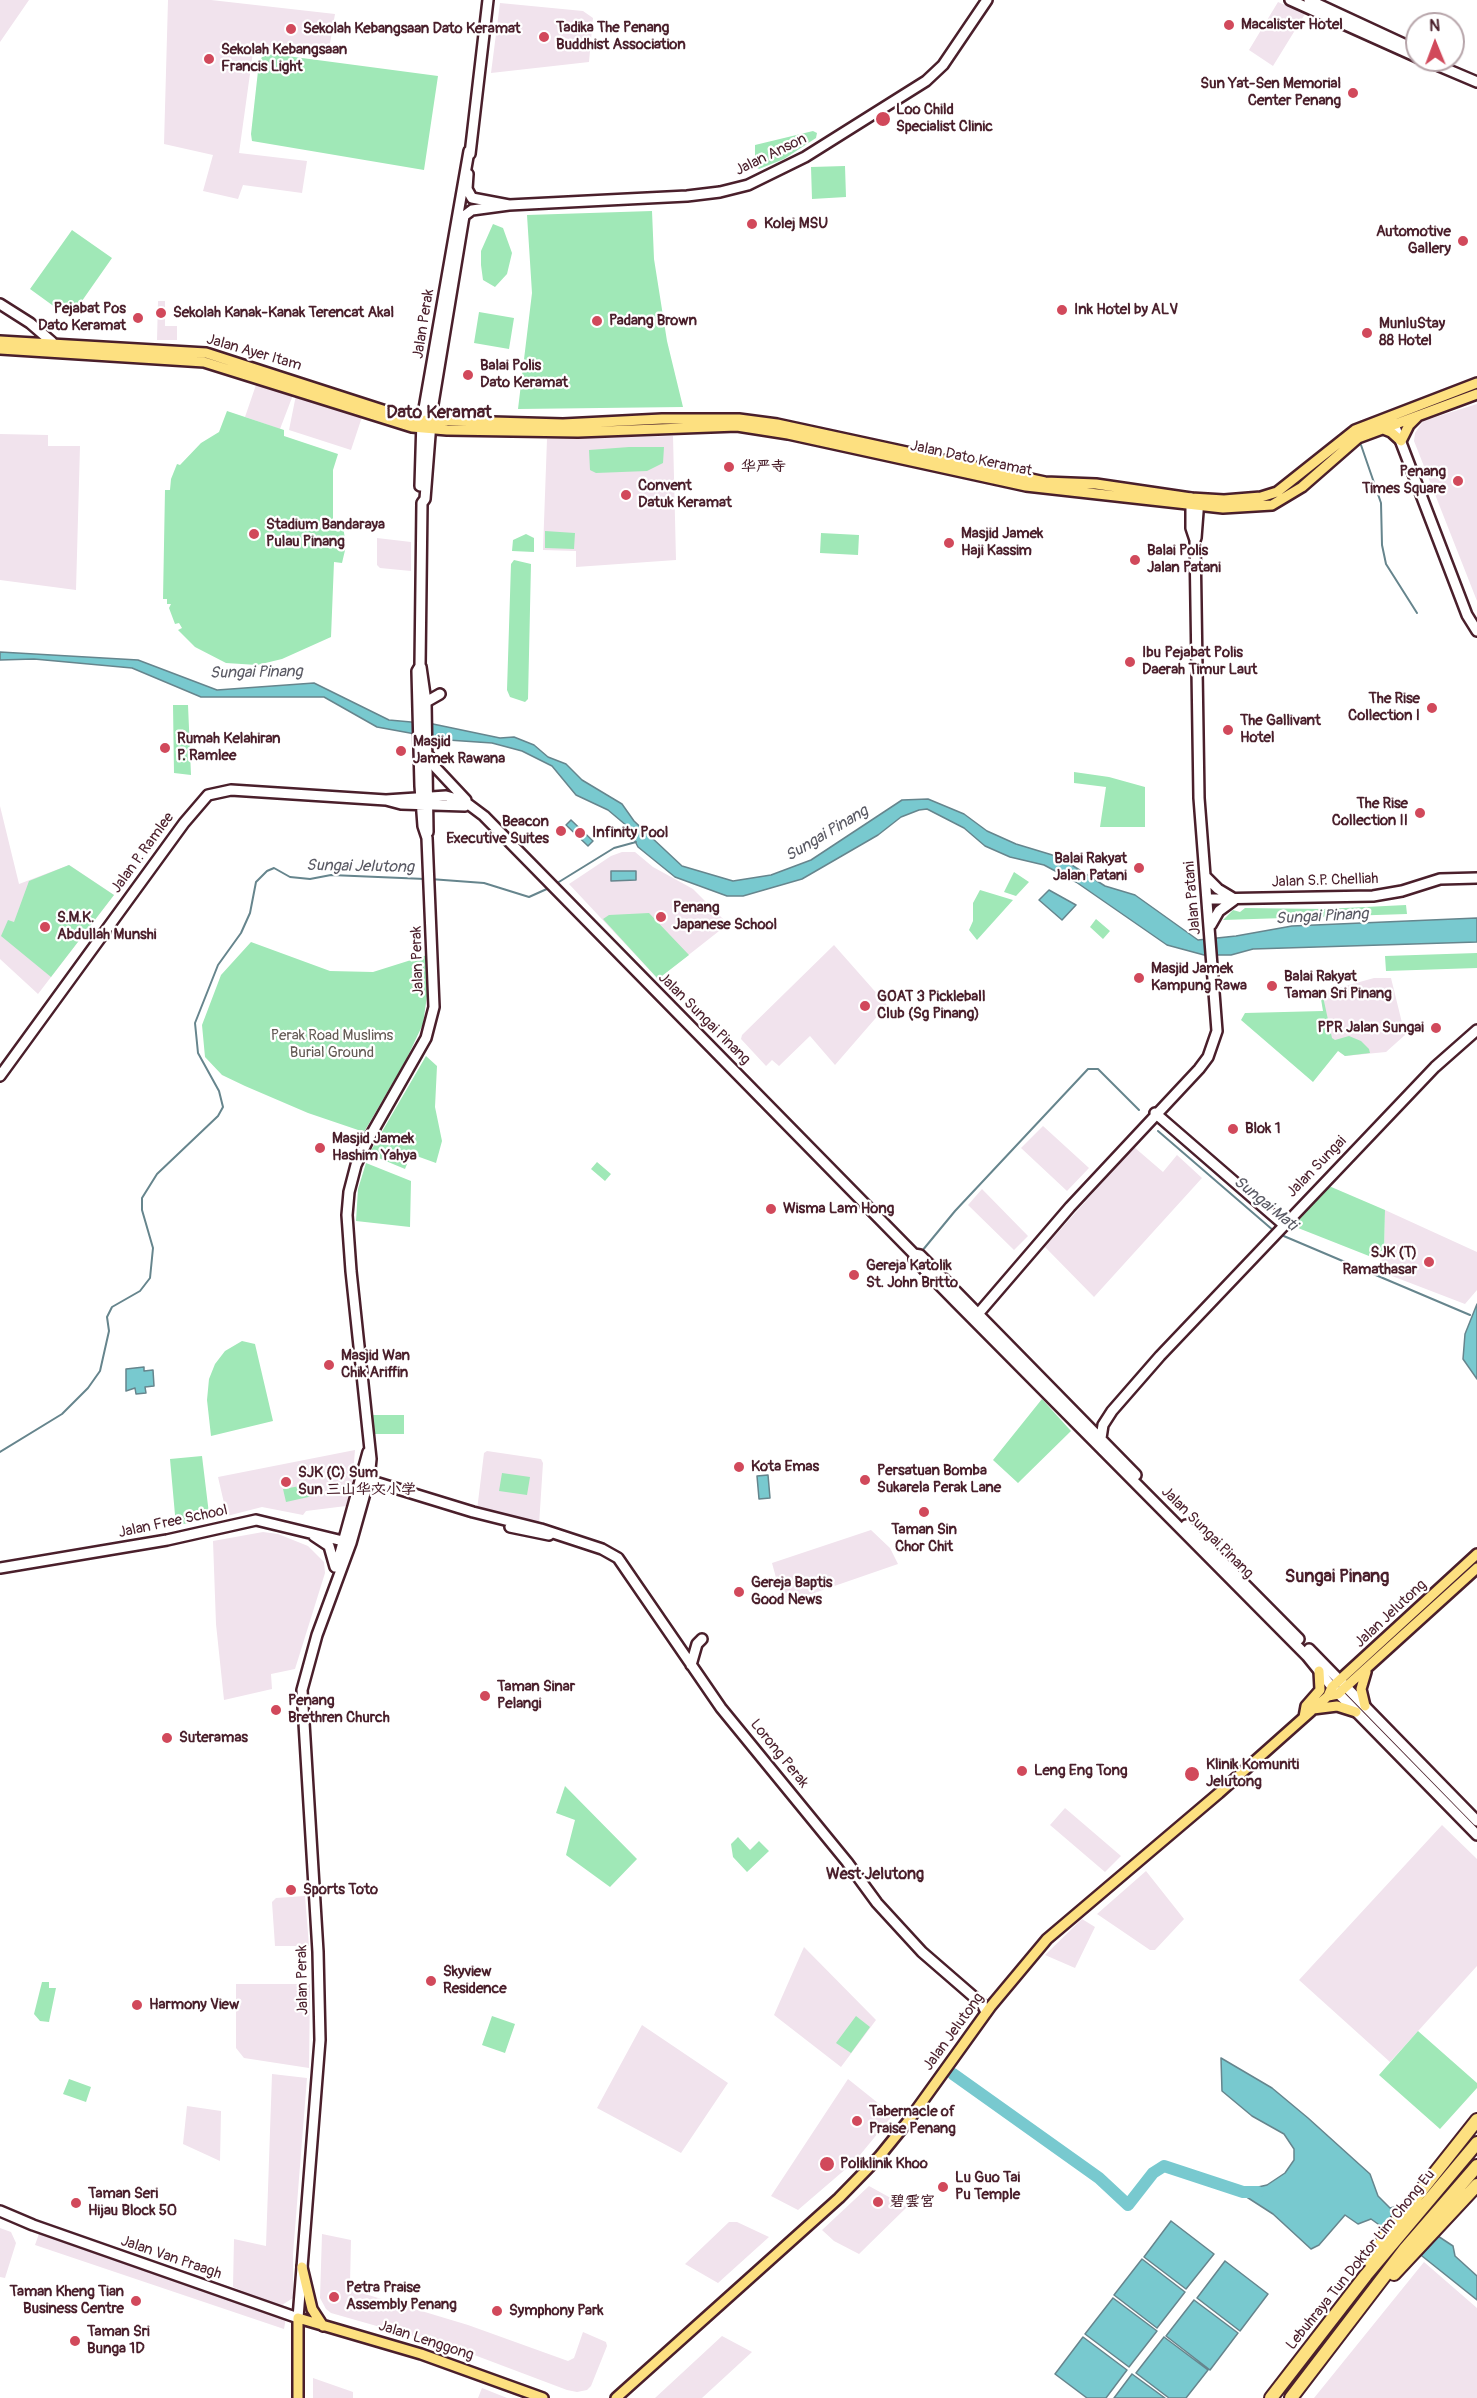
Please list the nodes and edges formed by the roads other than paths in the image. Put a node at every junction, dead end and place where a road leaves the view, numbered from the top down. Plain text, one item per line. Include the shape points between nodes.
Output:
1 (488, 0) edge
2 (987, 0) edge
3 (1290, 0) edge
4 (1309, 0) edge
5 (1405, 44) edge
6 (1405, 52) edge
7 (1453, 72) edge
8 (1477, 82) edge
9 (469, 151) junction
10 (509, 205) junction
11 (0, 304) edge
12 (0, 341) edge
13 (52, 342) junction
14 (0, 349) edge
15 (1477, 383) edge
16 (1477, 394) edge
17 (1422, 412) junction
18 (1392, 419) junction
19 (426, 425) junction
20 (1381, 428) junction
21 (1401, 441) junction
22 (1195, 503) junction
23 (1477, 631) edge
24 (440, 694) dead end
25 (422, 703) junction
26 (423, 737) junction
27 (426, 751) junction
28 (425, 800) junction
29 (471, 807) junction
30 (1206, 877) junction
31 (1477, 878) edge
32 (1208, 899) junction
33 (1236, 899) junction
34 (1211, 930) junction
35 (1477, 1030) edge
36 (0, 1076) edge
37 (1155, 1113) junction
38 (1282, 1225) junction
39 (975, 1314) junction
40 (1112, 1411) junction
41 (1083, 1420) junction
42 (1101, 1438) junction
43 (365, 1478) junction
44 (365, 1496) junction
45 (310, 1532) junction
46 (554, 1535) junction
47 (348, 1542) junction
48 (1477, 1554) edge
49 (0, 1568) edge
50 (1477, 1568) edge
51 (338, 1580) junction
52 (702, 1639) dead end
53 (691, 1665) junction
54 (1367, 1669) junction
55 (1319, 1671) junction
56 (1337, 1689) junction
57 (1313, 1709) junction
58 (1360, 1709) junction
59 (1304, 1717) junction
60 (1477, 1821) edge
61 (1477, 1835) edge
62 (986, 2007) junction
63 (1477, 2120) edge
64 (1477, 2143) edge
65 (1477, 2166) edge
66 (1477, 2185) edge
67 (0, 2211) edge
68 (1409, 2214) junction
69 (0, 2217) edge
70 (33, 2226) junction
71 (1430, 2226) junction
72 (302, 2267) junction
73 (301, 2319) junction
74 (324, 2327) junction
75 (298, 2398) edge
76 (543, 2398) edge
77 (616, 2398) edge
78 (1271, 2398) edge
79 (1291, 2398) edge

1 - 9 main road, Jalan Perak
2 - 10 main road, Jalan Anson via 943,65 926,81 805,158 748,185 679,197
3 - 6 main road
4 - 5 main road
7 - 8 main road
9 - 10 main road, Jalan Perak via 468,194 479,201
9 - 19 main road, Jalan Perak
10 - 19 main road, Jalan Perak via 472,210 464,216
11 - 13 main road via 30,322
12 - 13 main road, Jalan Ayer Itam
13 - 19 main road, Jalan Ayer Itam via 206,353
14 - 19 main road, Jalan Ayer Itam via 204,362 392,422
15 - 18 main road, Jalan Dato Keramat
16 - 17 main road, Jalan Dato Keramat
17 - 18 main road, Jalan Dato Keramat
17 - 21 main road
18 - 20 main road, Jalan Dato Keramat
18 - 21 main road
18 - 22 main road, Jalan Dato Keramat via 1345,436 1277,492
19 - 22 main road, Jalan Dato Keramat via 587,432 743,427 1026,486
19 - 25 main road, Jalan Perak via 419,498
20 - 21 main road
20 - 22 main road, Jalan Dato Keramat via 1348,444 1302,487 1272,505 1243,508
21 - 23 main road via 1467,615
22 - 30 main road, Jalan Patani via 1199,798
24 - 25 main road
25 - 26 main road, Jalan Perak
25 - 26 main road, Jalan Perak via 426,716
26 - 27 main road, Jalan Perak
26 - 28 main road, Jalan Perak
27 - 28 main road, Jalan Perak
27 - 29 main road, Jalan Sungai Pinang
28 - 29 main road
28 - 36 main road, Jalan P. Ramlee via 401,804 231,790 208,795
28 - 43 main road, Jalan Perak via 433,1017 421,1049 359,1158 347,1202 368,1452
29 - 39 main road, Jalan Sungai Pinang
30 - 32 main road, Jalan Patani
30 - 33 main road
31 - 33 main road, Jalan S.P. Chelliah via 1440,879 1373,896
32 - 33 main road, Jalan S.P. Chelliah
32 - 34 main road, Jalan Patani
33 - 34 main road via 1219,911
34 - 37 main road, Jalan Patani via 1218,1021 1214,1041 1198,1069
35 - 38 main road, Jalan Sungai via 1435,1067
37 - 38 main road
37 - 39 main road, Jalan Patani
38 - 40 main road, Jalan Sungai
39 - 41 main road, Jalan Sungai Pinang
39 - 55 main road, Jalan Sungai Pinang
40 - 41 main road, Jalan Sungai via 1095,1423
40 - 42 main road, Jalan Sungai via 1103,1425
41 - 42 main road, Jalan Sungai Pinang
42 - 56 main road, Jalan Sungai Pinang
43 - 44 main road, Jalan Perak
43 - 46 main road, Lorong Perak
43 - 47 main road, Jalan Perak
44 - 46 main road, Lorong Perak via 370,1489 380,1487 486,1521 539,1535
44 - 47 main road, Jalan Perak
45 - 47 main road, Jalan Free School
45 - 49 main road, Jalan Free School via 250,1521 167,1540
45 - 51 main road via 332,1551
46 - 53 main road, Lorong Perak via 618,1558
47 - 51 main road, Jalan Perak via 339,1557
48 - 56 main road, Jalan Jelutong
50 - 54 main road, Jalan Jelutong
51 - 72 main road, Jalan Perak via 307,1665 302,1690 320,2040
52 - 53 main road
53 - 62 main road, Lorong Perak via 887,1915 932,1961
54 - 56 main road, Jalan Jelutong
54 - 58 main road
55 - 56 main road, Jalan Sungai Pinang
55 - 59 main road via 1320,1690 1306,1706
56 - 57 main road, Jalan Jelutong
56 - 58 main road, Jalan Sungai Pinang
57 - 58 main road
57 - 59 main road, Jalan Jelutong
58 - 60 main road, Jalan Sungai Pinang
58 - 61 main road, Jalan Sungai Pinang
59 - 62 main road, Jalan Jelutong via 1065,1923
62 - 77 main road, Jalan Jelutong via 879,2157
63 - 68 highway
64 - 68 highway, Lebuhraya Tun Doktor Lim Chong Eu
65 - 71 highway, Lebuhraya Tun Doktor Lim Chong Eu
66 - 71 highway
67 - 70 main road, Jalan Van Praagh
68 - 78 highway, Lebuhraya Tun Doktor Lim Chong Eu
69 - 70 main road, Jalan Van Praagh
70 - 73 main road, Jalan Van Praagh
71 - 79 highway, Lebuhraya Tun Doktor Lim Chong Eu via 1378,2284
72 - 73 main road, Jalan Perak
72 - 74 main road via 312,2309
73 - 74 main road, Jalan Lenggong
73 - 75 main road, Jalan Perak
74 - 76 main road, Jalan Lenggong via 421,2354

